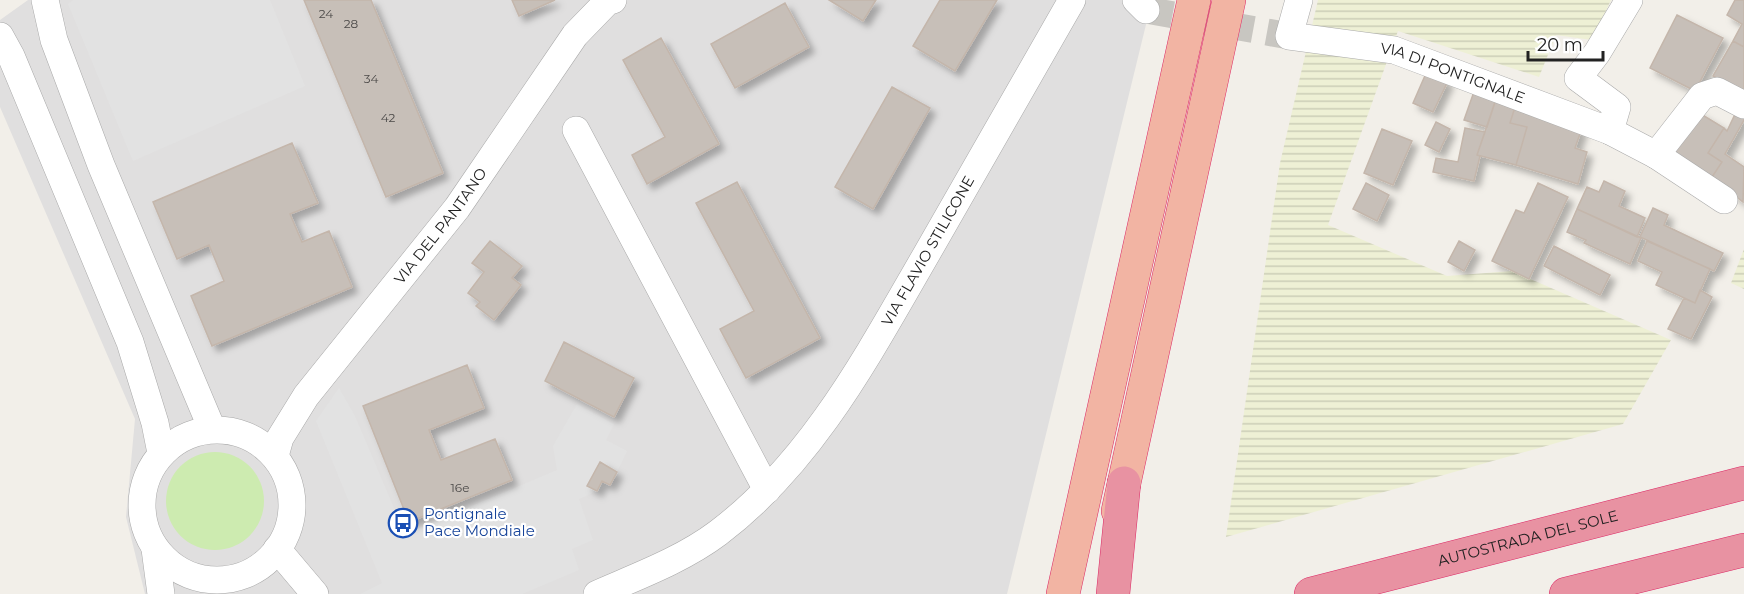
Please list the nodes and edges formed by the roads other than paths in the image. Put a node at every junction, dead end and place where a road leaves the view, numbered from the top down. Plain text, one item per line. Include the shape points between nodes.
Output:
1 (45, 0) edge
2 (613, 0) edge
3 (1072, 0) edge
4 (1194, 0) edge
5 (1229, 0) edge
6 (1299, 0) edge
7 (1629, 0) edge
8 (0, 36) edge
9 (1744, 105) edge
10 (576, 130) dead end
11 (1610, 131) junction
12 (1656, 155) junction
13 (1724, 200) dead end
14 (212, 429) junction
15 (161, 453) junction
16 (275, 456) junction
17 (1124, 483) junction
18 (1744, 483) edge
19 (767, 490) junction
20 (155, 549) junction
21 (277, 549) junction
22 (1744, 550) edge
23 (225, 586) edge
24 (161, 594) edge
25 (315, 594) edge
26 (597, 594) edge
27 (1063, 594) edge
28 (1099, 594) edge
29 (1113, 594) edge
30 (1311, 594) edge
31 (1566, 594) edge

1 - 14 street via 54,40 101,165
2 - 16 street, VIA DEL PANTANO via 575,36 457,207 306,396 280,438
3 - 19 street, VIA FLAVIO STILICONE via 854,379 819,430
4 - 27 highway
5 - 17 highway
6 - 11 street, VIA DI PONTIGNALE via 1289,36 1394,50
7 - 11 street via 1578,78 1617,107
8 - 15 street via 130,342
9 - 12 street via 1717,91 1702,96
10 - 19 street
11 - 12 street, VIA DI PONTIGNALE
12 - 13 street, VIA DI PONTIGNALE
14 - 15 street via 186,436
14 - 16 street via 241,433
15 - 20 street via 147,476 142,495 143,523
16 - 21 street via 292,502 288,531
17 - 28 highway
17 - 29 highway
18 - 30 highway, AUTOSTRADA DEL SOLE
19 - 26 street, VIA FLAVIO STILICONE via 709,538 672,560
20 - 23 street via 174,567
20 - 24 street
21 - 23 street via 253,570
21 - 25 street
22 - 31 highway

